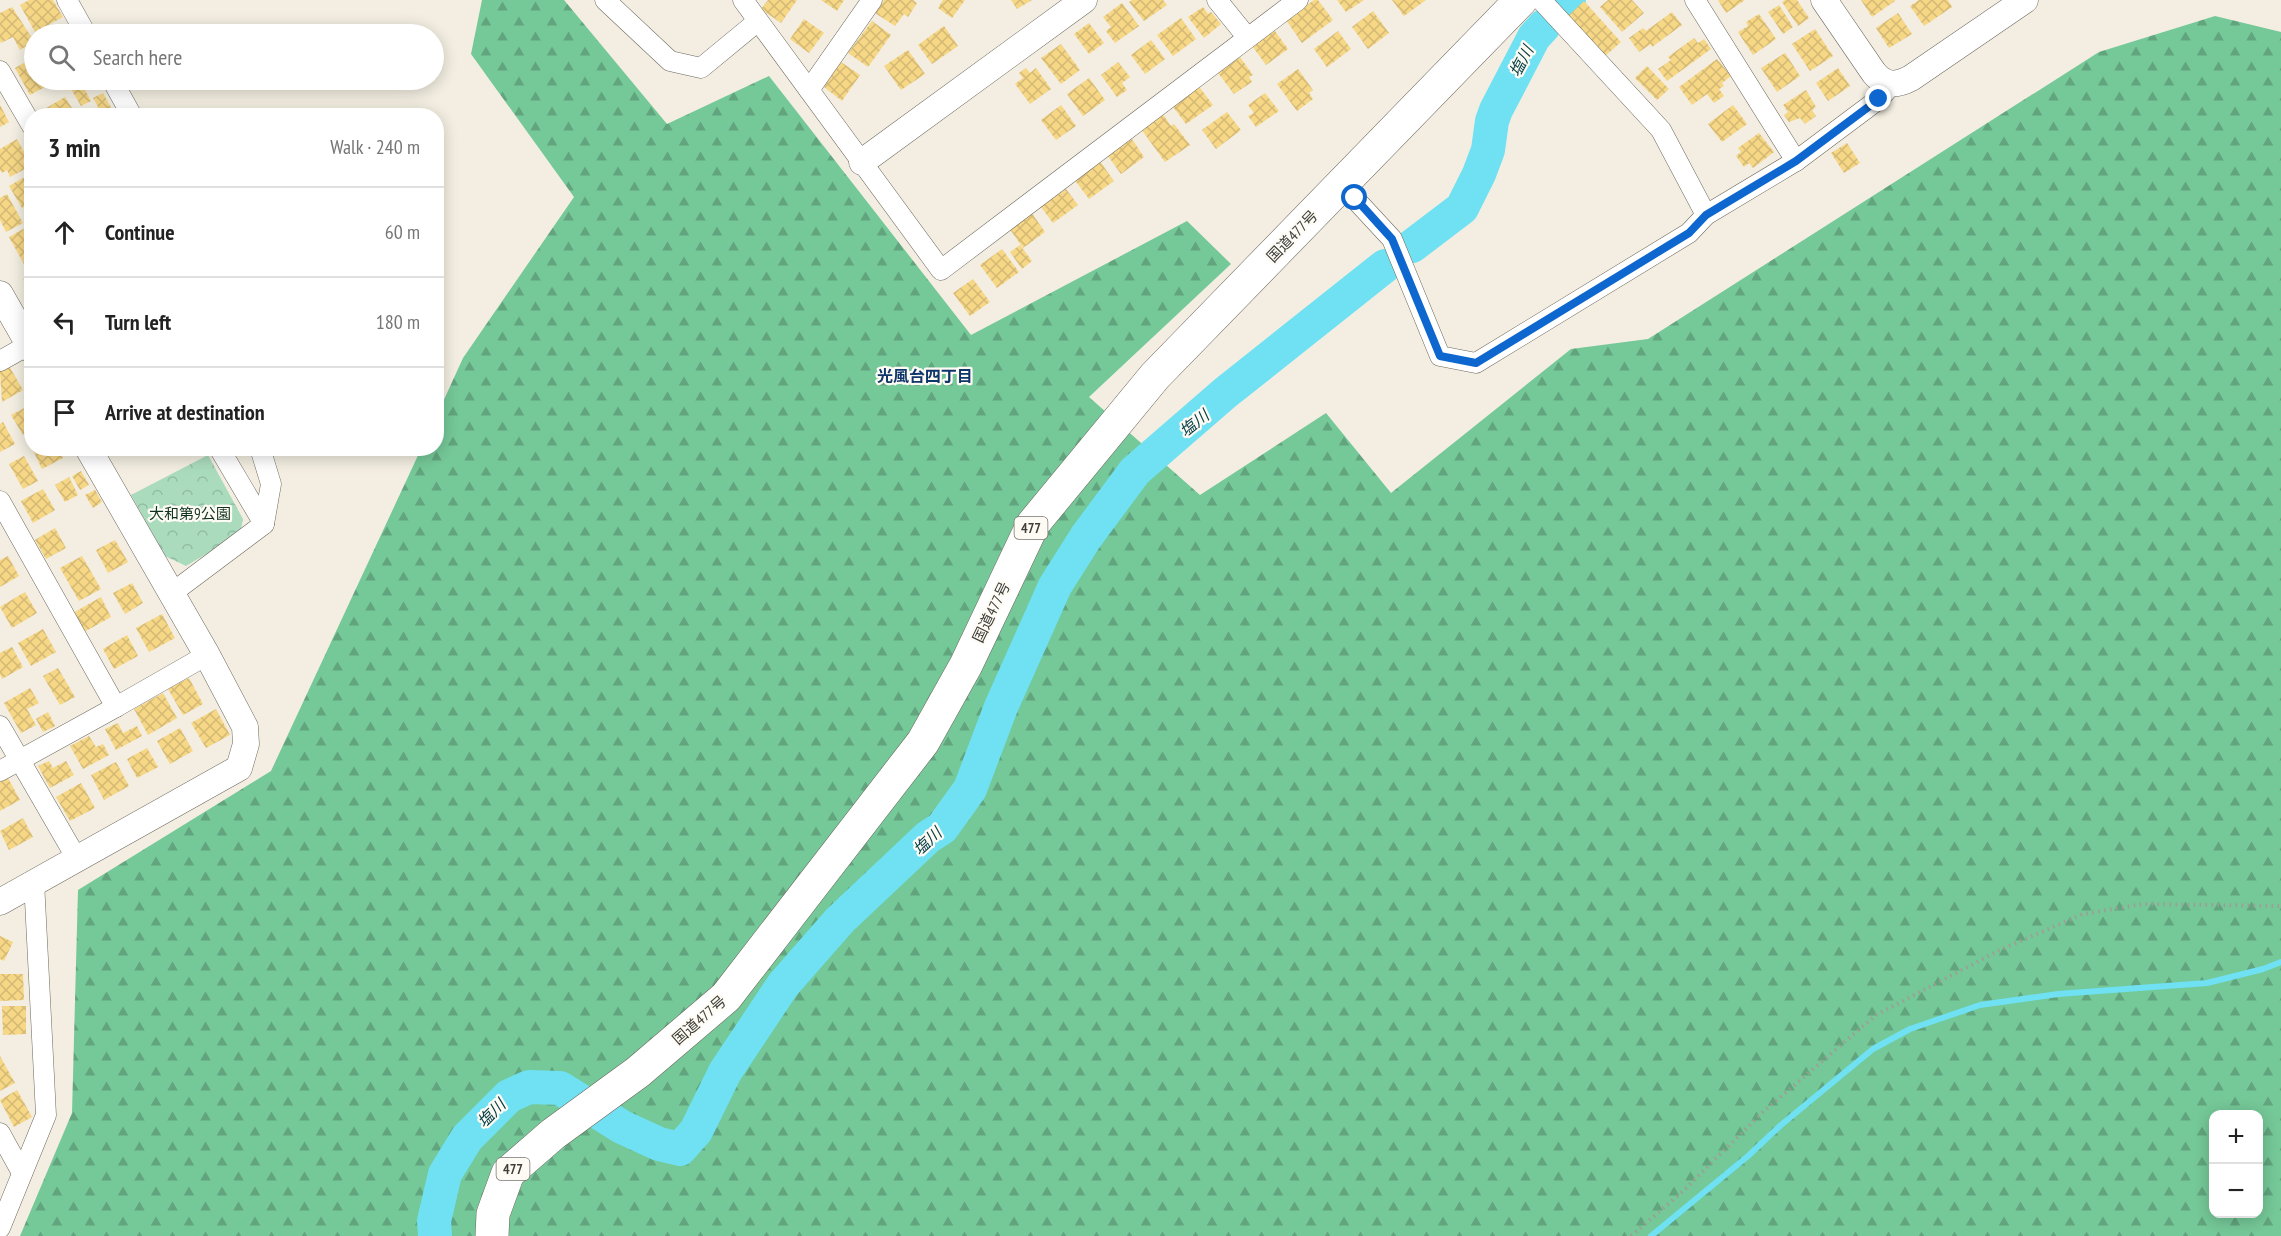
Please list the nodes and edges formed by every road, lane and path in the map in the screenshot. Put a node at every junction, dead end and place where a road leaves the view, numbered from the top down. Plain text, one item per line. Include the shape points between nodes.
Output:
1 (67, 0) edge
2 (605, 0) edge
3 (743, 0) edge
4 (872, 0) edge
5 (1084, 0) edge
6 (1217, 0) edge
7 (1298, 0) edge
8 (1521, 0) edge
9 (1541, 0) edge
10 (1695, 0) edge
11 (1824, 0) edge
12 (2025, 0) edge
13 (759, 21) junction
14 (80, 24) edge
15 (1247, 37) junction
16 (0, 71) edge
17 (1892, 84) junction
18 (118, 90) edge
19 (809, 90) junction
20 (128, 108) edge
21 (24, 112) edge
22 (1796, 161) junction
23 (862, 162) junction
24 (1342, 185) junction
25 (1706, 215) junction
26 (0, 294) edge
27 (24, 336) edge
28 (24, 349) edge
29 (0, 361) edge
30 (93, 456) edge
31 (224, 456) edge
32 (262, 456) edge
33 (0, 501) edge
34 (264, 524) junction
35 (170, 592) junction
36 (207, 655) junction
37 (116, 706) junction
38 (0, 726) edge
39 (19, 761) junction
40 (0, 771) edge
41 (77, 859) junction
42 (34, 881) junction
43 (0, 902) edge
44 (2281, 906) edge
45 (0, 1133) edge
46 (22, 1173) junction
47 (0, 1228) edge
48 (492, 1236) edge
49 (1631, 1236) edge

1 - 14 street
2 - 13 street via 670,61 701,68
3 - 13 street
4 - 19 street
5 - 23 street
6 - 15 street
7 - 15 street
8 - 24 highway, 国道477号 / 477
9 - 25 street via 1661,130
10 - 22 street
11 - 17 street via 1874,73
12 - 17 street via 1911,78
13 - 19 street
15 - 23 street via 941,270
16 - 21 street
17 - 22 street via 1879,99
18 - 20 street
19 - 23 street
22 - 25 street
24 - 25 street via 1392,239 1440,356 1476,363 1689,233
24 - 48 highway, 国道477号 / 477 via 1155,376 1033,524 966,665 923,742 726,998 508,1173 493,1214
26 - 27 street
28 - 29 street
30 - 35 street
31 - 34 street
32 - 34 street via 271,484
33 - 37 street
34 - 35 street
35 - 36 street
36 - 37 street
36 - 41 street via 245,726 246,744 239,768
37 - 39 street
38 - 39 street
39 - 40 street
39 - 41 street
41 - 42 street
42 - 43 street
42 - 46 street via 46,1115
44 - 49 path via 2143,904 2103,910 2083,914 1998,951 1876,1015 1763,1112
45 - 46 street
46 - 47 street

